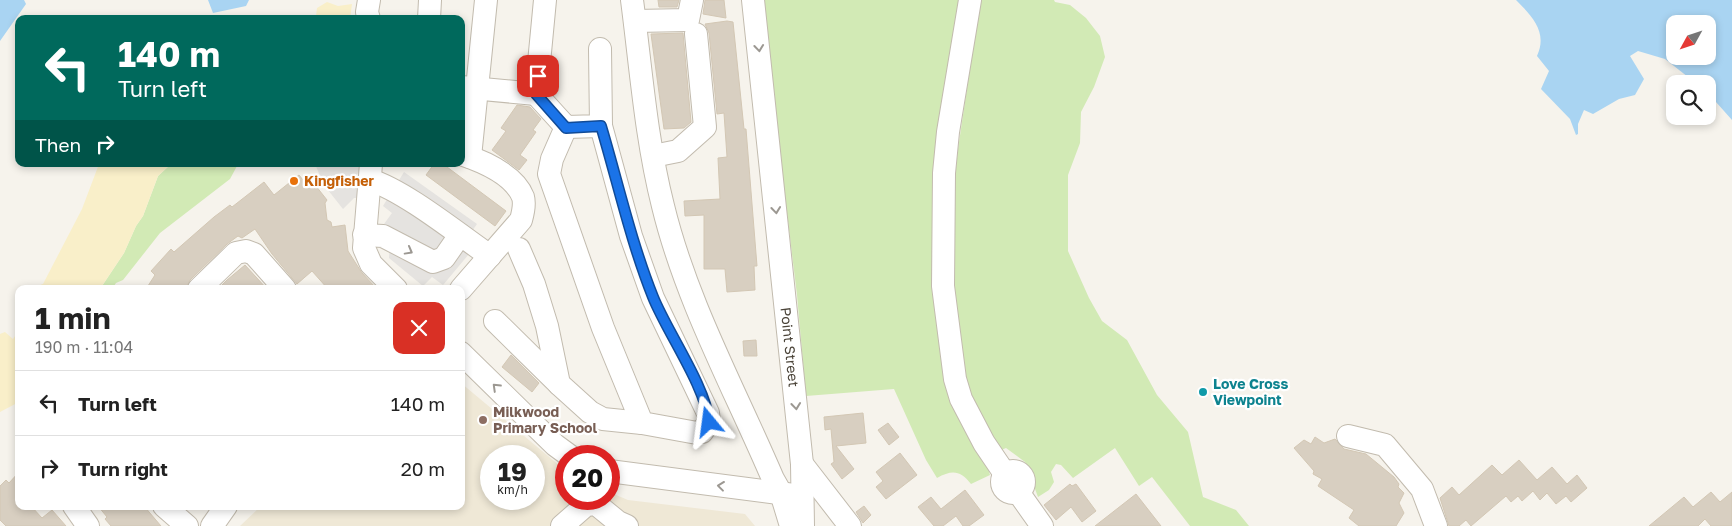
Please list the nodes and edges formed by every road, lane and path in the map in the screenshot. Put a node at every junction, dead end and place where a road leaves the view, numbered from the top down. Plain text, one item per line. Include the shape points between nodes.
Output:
1 (369, 0) edge
2 (430, 0) edge
3 (486, 0) edge
4 (545, 0) edge
5 (692, 0) edge
6 (753, 0) edge
7 (970, 0) edge
8 (634, 10) edge
9 (368, 15) edge
10 (429, 15) edge
11 (696, 34) dead end
12 (600, 49) dead end
13 (470, 88) edge
14 (536, 94) junction
15 (601, 126) junction
16 (566, 128) junction
17 (466, 156) edge
18 (653, 156) junction
19 (370, 172) edge
20 (364, 235) junction
21 (460, 235) junction
22 (519, 249) dead end
23 (490, 256) junction
24 (203, 285) edge
25 (281, 285) edge
26 (392, 285) edge
27 (465, 285) edge
28 (495, 321) dead end
29 (465, 357) edge
30 (559, 384) junction
31 (642, 423) junction
32 (1348, 436) dead end
33 (555, 445) edge
34 (802, 464) junction
35 (620, 472) edge
36 (759, 491) junction
37 (782, 493) junction
38 (804, 496) junction
39 (77, 510) edge
40 (169, 510) edge
41 (223, 510) edge
42 (88, 526) edge
43 (187, 526) edge
44 (212, 526) edge
45 (562, 526) edge
46 (626, 526) edge
47 (790, 526) edge
48 (803, 526) edge
49 (850, 526) edge
50 (1042, 526) edge
51 (1436, 526) edge

1 - 9 street
2 - 10 street
3 - 13 street
4 - 14 street
5 - 8 street via 688,20
6 -> 34 street, Point Street
7 - 50 street via 944,173 943,286 955,379 961,399 984,443
8 - 18 street
11 - 18 street via 705,127 678,151
12 - 15 street
13 - 14 street
13 - 17 street
14 - 16 street
15 - 16 street
15 - 31 street via 631,236 653,298 708,413 709,422 702,432 697,433
16 - 31 street via 549,174 603,328
17 - 23 street via 495,169 511,181 524,198 522,220
18 - 37 street via 663,206 696,304
19 - 20 street
19 - 21 street
20 -> 21 street via 383,236 434,262 444,258
20 - 26 street via 364,248 371,264
21 - 23 street
22 - 30 street via 547,326
23 - 27 street
24 - 25 street via 236,253 246,251 254,254
28 - 30 street
33 -> 29 street
30 - 31 street via 590,412 604,419
32 - 51 street via 1385,445 1422,489
34 - 38 street, Point Street
34 - 49 street
36 -> 35 street
36 - 37 street
36 - 47 street
37 - 38 street
37 - 47 street
38 - 48 street, Point Street
39 - 42 street
40 - 43 street
41 - 44 street
45 - 46 street via 591,503

